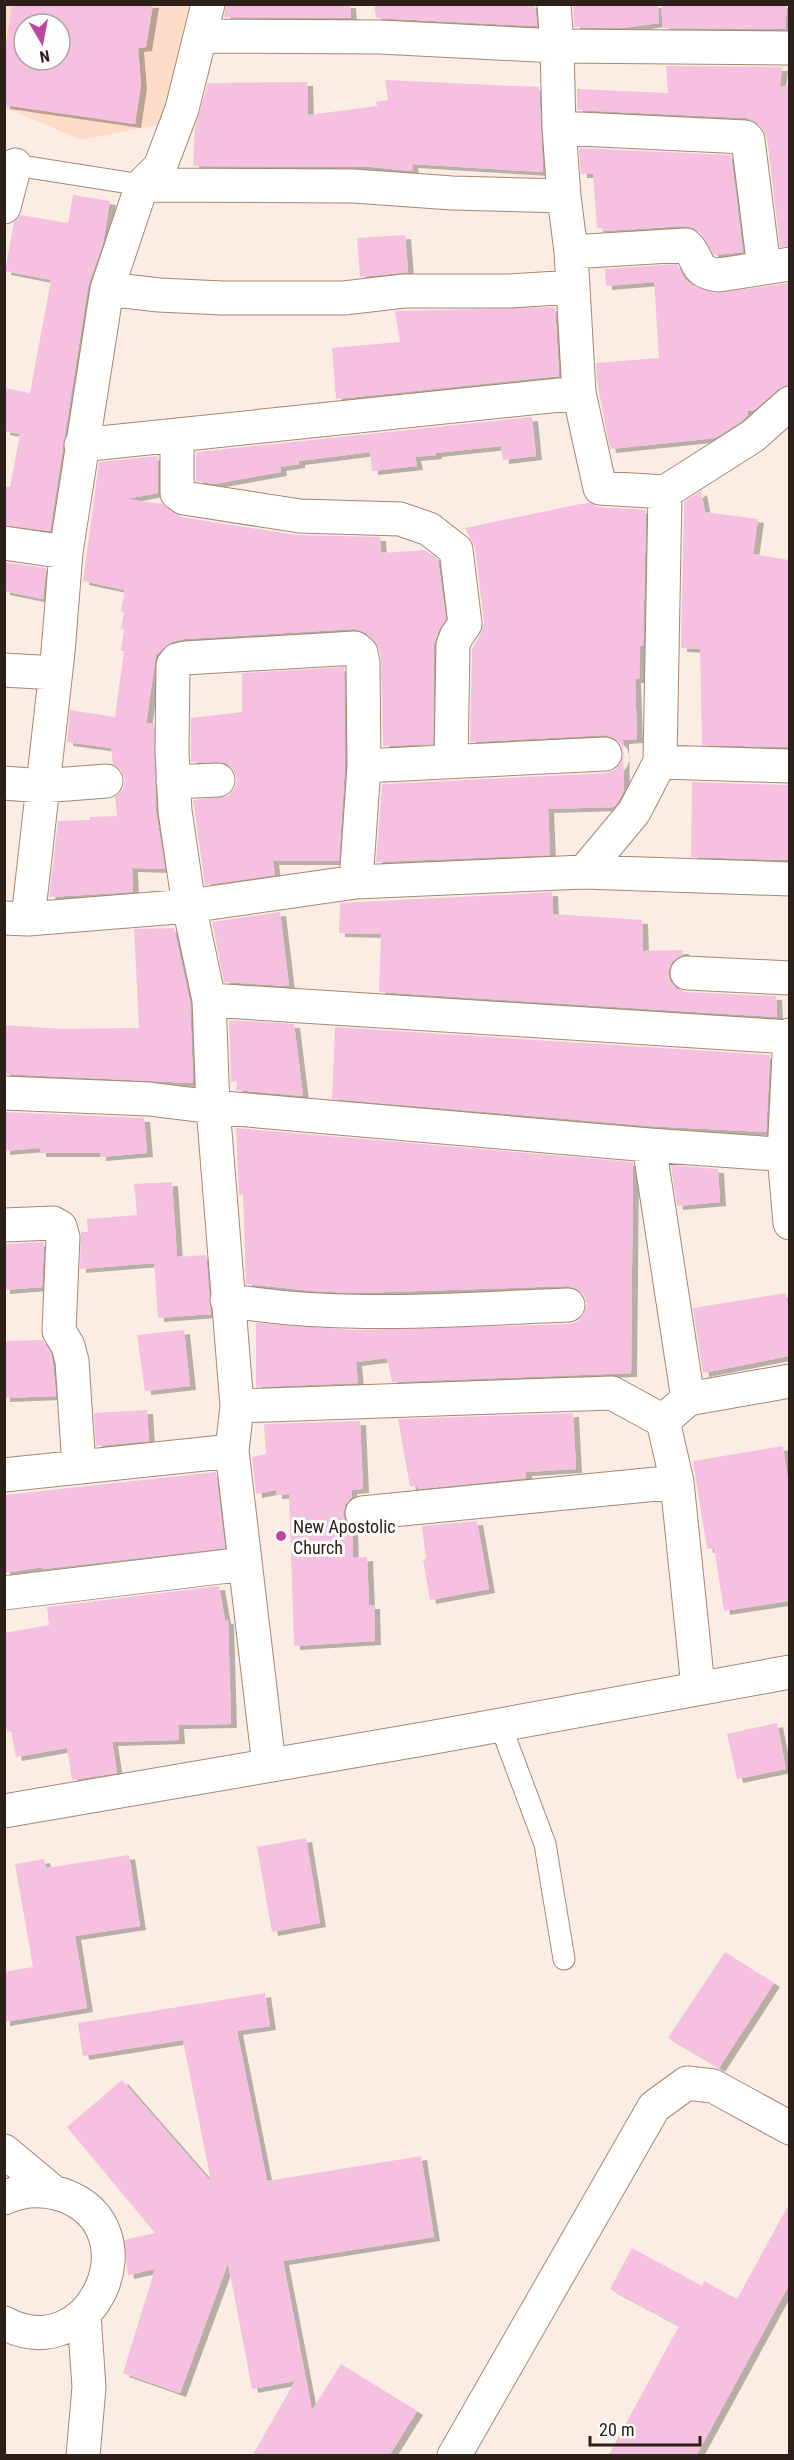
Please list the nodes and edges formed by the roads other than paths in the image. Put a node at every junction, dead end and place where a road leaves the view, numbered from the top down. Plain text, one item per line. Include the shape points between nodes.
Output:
1 (208, 4) edge
2 (554, 4) edge
3 (201, 36) junction
4 (557, 46) junction
5 (789, 48) edge
6 (559, 128) junction
7 (10, 166) edge
8 (142, 185) junction
9 (564, 196) junction
10 (4, 207) edge
11 (571, 252) junction
12 (777, 266) edge
13 (573, 287) junction
14 (108, 289) junction
15 (579, 393) junction
16 (789, 403) edge
17 (177, 435) junction
18 (81, 445) junction
19 (665, 492) junction
20 (4, 543) edge
21 (66, 552) junction
22 (4, 670) edge
23 (55, 673) junction
24 (605, 754) dead end
25 (451, 760) junction
26 (660, 762) junction
27 (364, 766) junction
28 (789, 766) edge
29 (218, 780) dead end
30 (106, 781) dead end
31 (173, 782) junction
32 (4, 783) edge
33 (42, 786) junction
34 (584, 872) junction
35 (789, 879) edge
36 (356, 882) junction
37 (189, 906) junction
38 (16, 918) edge
39 (687, 973) dead end
40 (789, 978) edge
41 (209, 1000) junction
42 (789, 1036) edge
43 (4, 1093) edge
44 (213, 1107) junction
45 (649, 1145) junction
46 (787, 1155) edge
47 (789, 1223) edge
48 (4, 1225) edge
49 (227, 1300) junction
50 (568, 1305) dead end
51 (789, 1381) edge
52 (688, 1399) junction
53 (237, 1406) junction
54 (663, 1421) junction
55 (231, 1451) junction
56 (78, 1467) junction
57 (4, 1474) edge
58 (677, 1482) junction
59 (362, 1513) dead end
60 (245, 1564) junction
61 (4, 1593) edge
62 (789, 1672) edge
63 (698, 1687) junction
64 (500, 1724) junction
65 (268, 1765) junction
66 (5, 1810) edge
67 (564, 1959) dead end
68 (789, 2128) edge
69 (4, 2151) edge
70 (52, 2192) junction
71 (4, 2198) edge
72 (84, 2315) junction
73 (4, 2323) edge
74 (83, 2456) edge
75 (454, 2456) edge

1 - 3 street
2 - 4 street
3 - 4 street via 381,37
3 - 8 street via 182,109 160,167
4 - 5 street
4 - 6 street
6 - 9 street
6 - 12 street via 745,137
7 - 8 lane
7 - 10 street
8 - 9 street via 354,186
8 - 14 street
9 - 11 street
11 - 12 street via 686,245 697,266 709,274 731,275
11 - 13 street
13 - 14 street via 404,291 344,298 222,298
13 - 15 street
14 - 18 street
15 - 17 street
15 - 19 street via 600,488
16 - 19 street via 753,436
17 - 18 street
17 - 25 street via 177,493 184,498 300,516 400,519 429,529 456,550 465,624 453,645
18 - 21 street
19 - 26 street
20 - 21 street
21 - 23 street
22 - 23 street
23 - 33 street
24 - 25 street
25 - 27 street
26 - 28 street
26 - 34 street via 634,812
27 - 31 street via 364,675 361,653 355,648 185,658 173,665
27 - 36 street
29 - 31 street
30 - 33 street
31 - 37 street
32 - 33 street
33 - 38 street
34 - 35 street
34 - 36 street
36 - 37 street
37 - 38 street
37 - 41 street
39 - 40 street
41 - 42 street
41 - 44 street
42 - 46 street
43 - 44 street via 149,1099
44 - 45 street
44 - 49 street
45 - 46 street
45 - 52 street
46 - 47 street
48 - 56 street via 53,1223 60,1227 63,1237 59,1331 72,1361
49 - 50 street via 269,1308 375,1312
49 - 53 street
51 - 52 street
52 - 54 street
53 - 54 street via 612,1393
53 - 55 street
54 - 58 street
55 - 56 street
55 - 60 street
56 - 57 street
58 - 59 street
58 - 63 street
60 - 61 street
60 - 65 street
62 - 63 street
63 - 64 street
64 - 65 street
64 - 67 lane via 545,1844
65 - 66 street
68 - 75 street via 713,2086 687,2083 654,2108
69 - 70 street
70 - 71 street via 28,2191
70 - 72 street via 72,2199 90,2213 103,2232 109,2254 99,2298
72 - 73 street via 63,2327 39,2332
72 - 74 street via 89,2387

